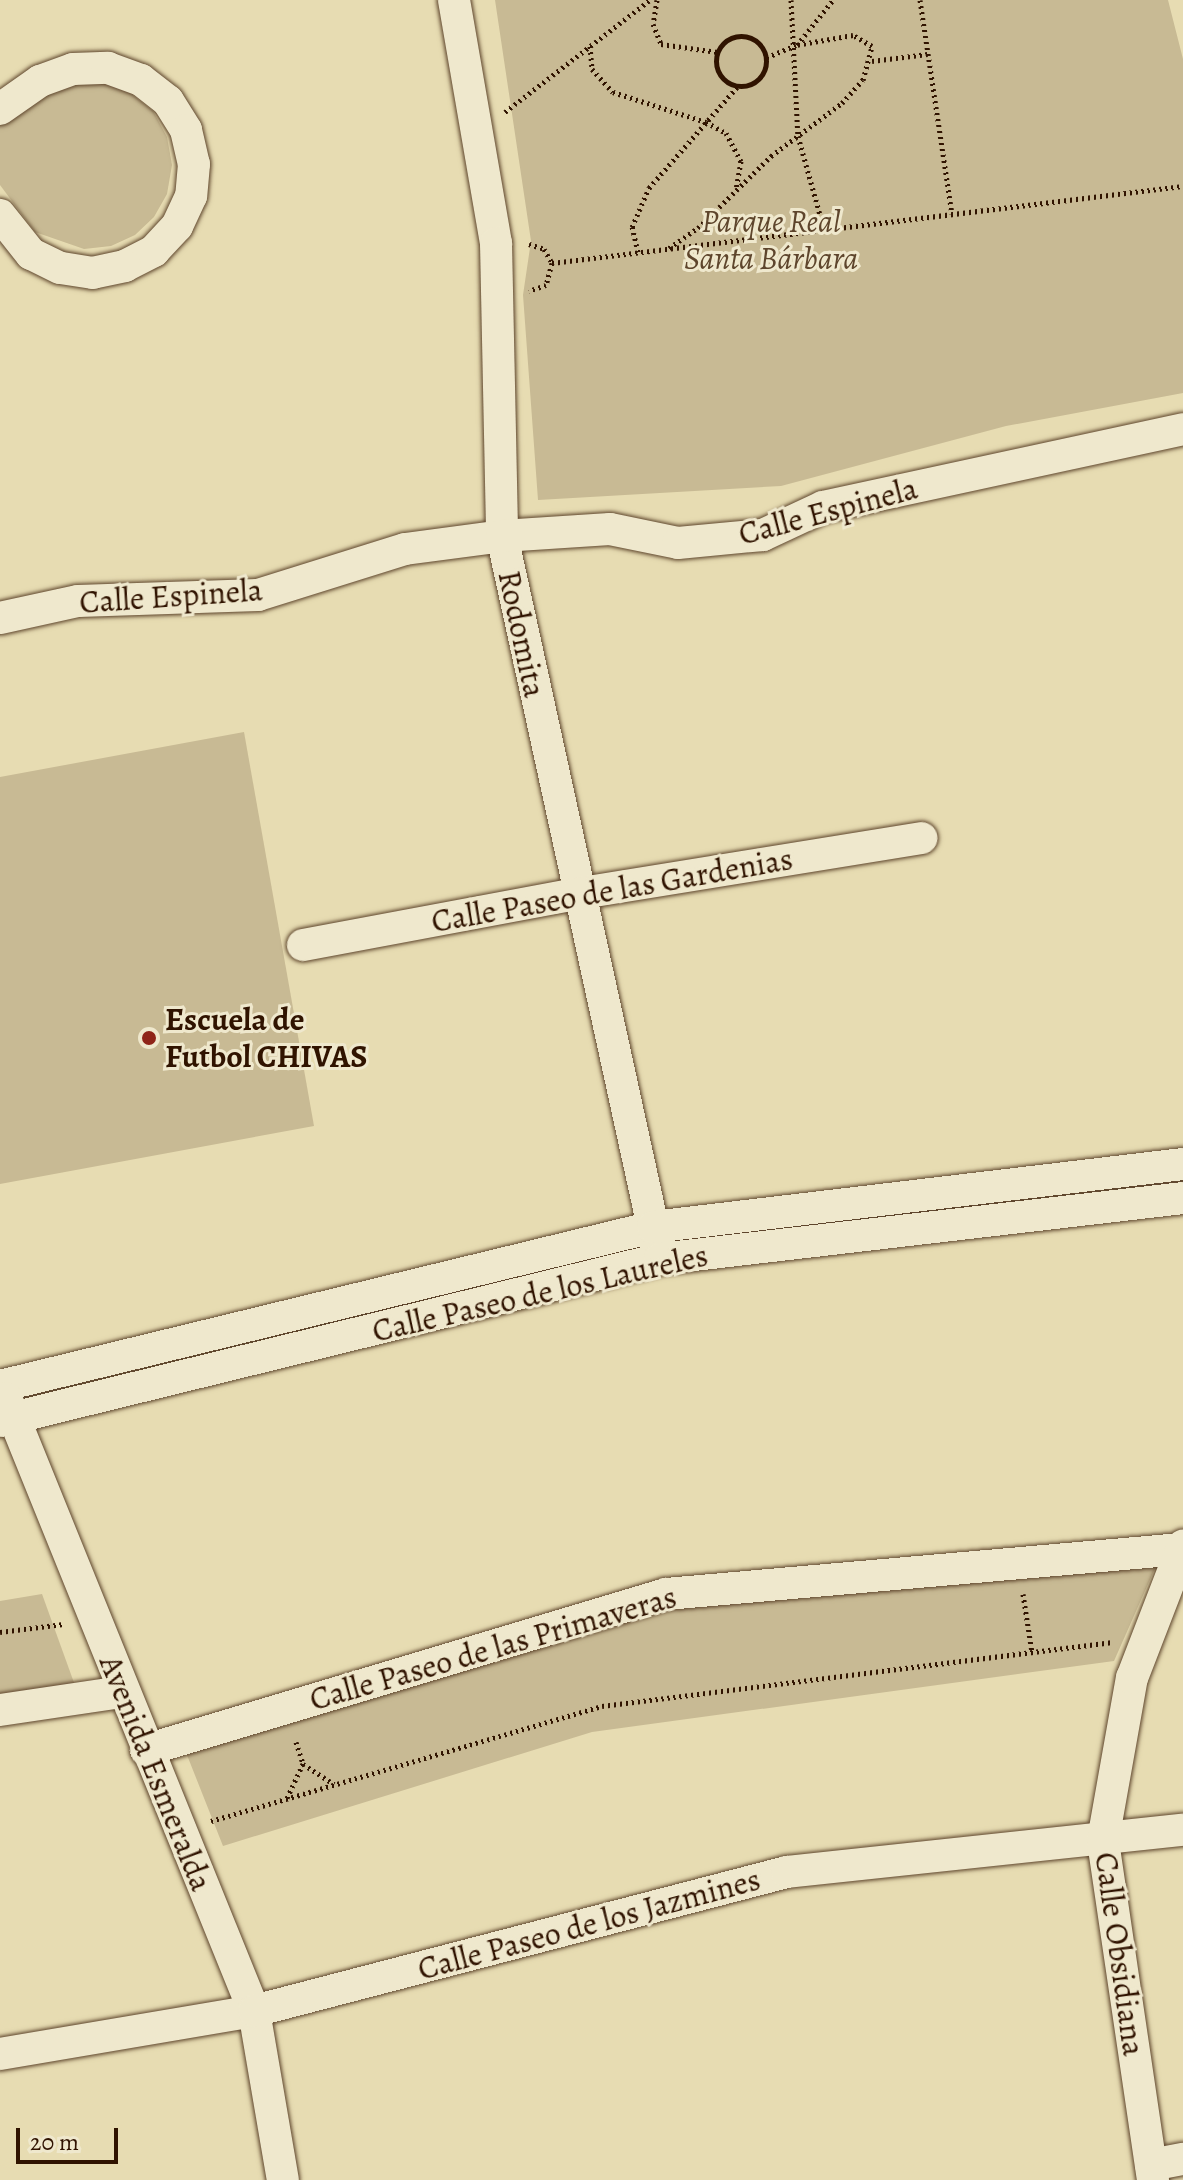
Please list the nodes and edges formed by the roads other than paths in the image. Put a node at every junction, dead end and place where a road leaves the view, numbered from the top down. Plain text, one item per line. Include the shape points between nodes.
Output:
1 (454, 0) edge
2 (0, 109) edge
3 (0, 215) edge
4 (1183, 429) edge
5 (502, 536) junction
6 (0, 618) edge
7 (921, 838) dead end
8 (576, 894) junction
9 (303, 945) dead end
10 (1183, 1164) edge
11 (1183, 1198) edge
12 (653, 1227) junction
13 (660, 1259) junction
14 (1, 1382) edge
15 (5, 1420) edge
16 (1182, 1548) edge
17 (122, 1692) junction
18 (0, 1710) edge
19 (146, 1750) junction
20 (1183, 1830) edge
21 (1103, 1840) junction
22 (254, 2011) junction
23 (0, 2054) edge
24 (1183, 2159) edge
25 (1152, 2172) edge
26 (283, 2180) edge

1 - 5 street, Rodomita via 496,243
2 - 3 street via 40,81 73,69 108,68 141,80 168,101 186,130 194,164 191,196 177,226 154,251 125,266 93,273 60,268 31,254
4 - 5 street, Calle Espinela via 823,507 763,535 678,543 610,529
5 - 6 street, Calle Espinela via 405,549 258,595 78,601
5 - 8 street, Rodomita
7 - 8 street, Calle Paseo de las Gardenias
8 - 9 street, Calle Paseo de las Gardenias
8 - 12 street, Rodomita
10 - 12 street, Calle Paseo de los Laureles
11 - 13 street, Calle Paseo de los Laureles
12 - 13 street, Rodomita
12 - 14 street, Calle Paseo de los Laureles
13 - 15 street, Calle Paseo de los Laureles
14 - 15 street, Avenida Esmeralda
15 - 17 street, Avenida Esmeralda
16 - 19 street, Calle Paseo de las Primaveras via 666,1594
16 - 21 street, Calle Obsidiana via 1132,1678
17 - 18 street
17 - 19 street, Avenida Esmeralda
19 - 22 street, Avenida Esmeralda
20 - 21 street, Calle Paseo de los Jazmines
21 - 22 street, Calle Paseo de los Jazmines via 787,1872
21 - 25 street, Calle Obsidiana
22 - 23 street, Calle Paseo de los Jazmines
22 - 26 street, Avenida Esmeralda
24 - 25 street

